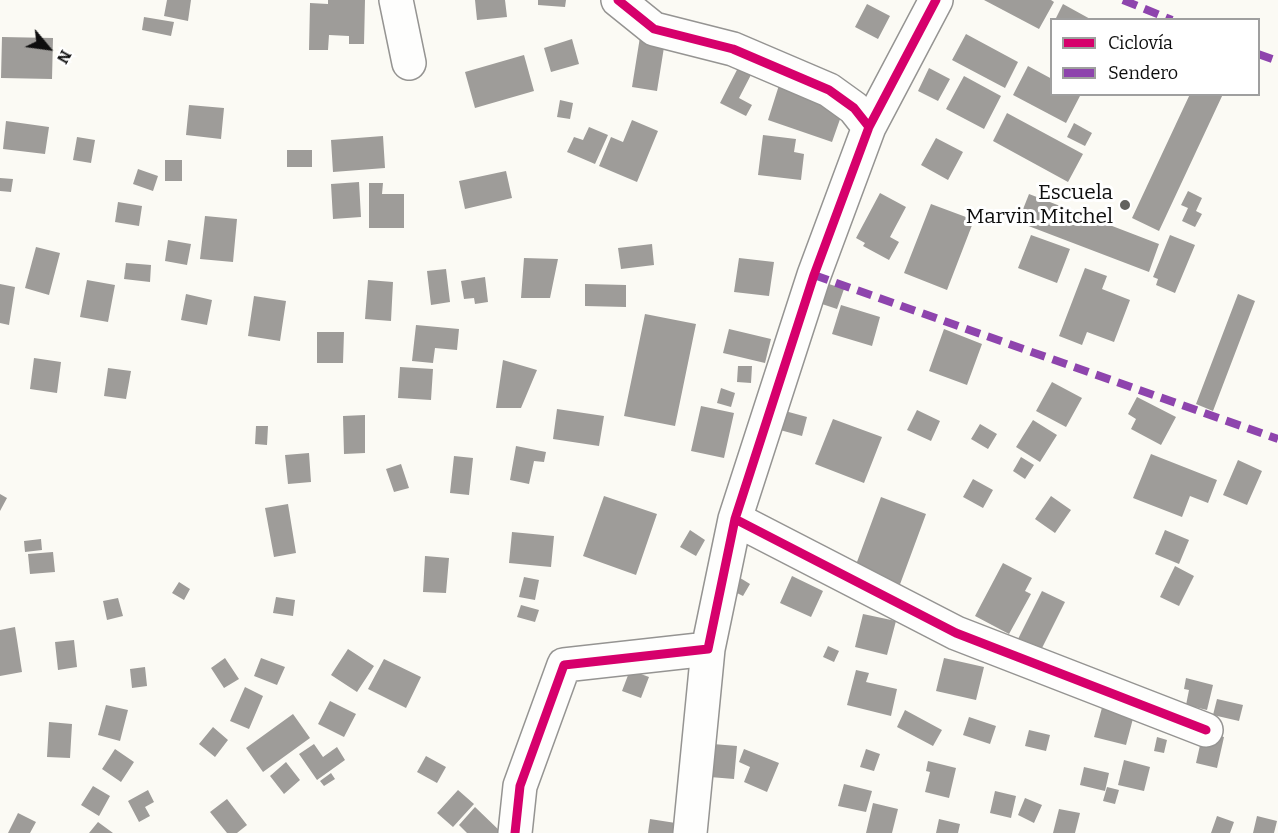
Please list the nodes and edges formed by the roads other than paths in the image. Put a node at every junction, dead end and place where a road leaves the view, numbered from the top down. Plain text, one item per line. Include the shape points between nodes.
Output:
1 (396, 0) edge
2 (618, 0) edge
3 (936, 0) edge
4 (409, 63) dead end
5 (869, 127) junction
6 (735, 519) junction
7 (708, 649) junction
8 (1206, 730) dead end
9 (515, 833) edge
10 (690, 833) edge

1 - 4 street
2 - 5 street via 654,29 733,49 830,90 854,108
3 - 5 street
5 - 6 street via 814,275
6 - 7 street
6 - 8 street via 956,633
7 - 9 street via 564,665 520,786
7 - 10 street

